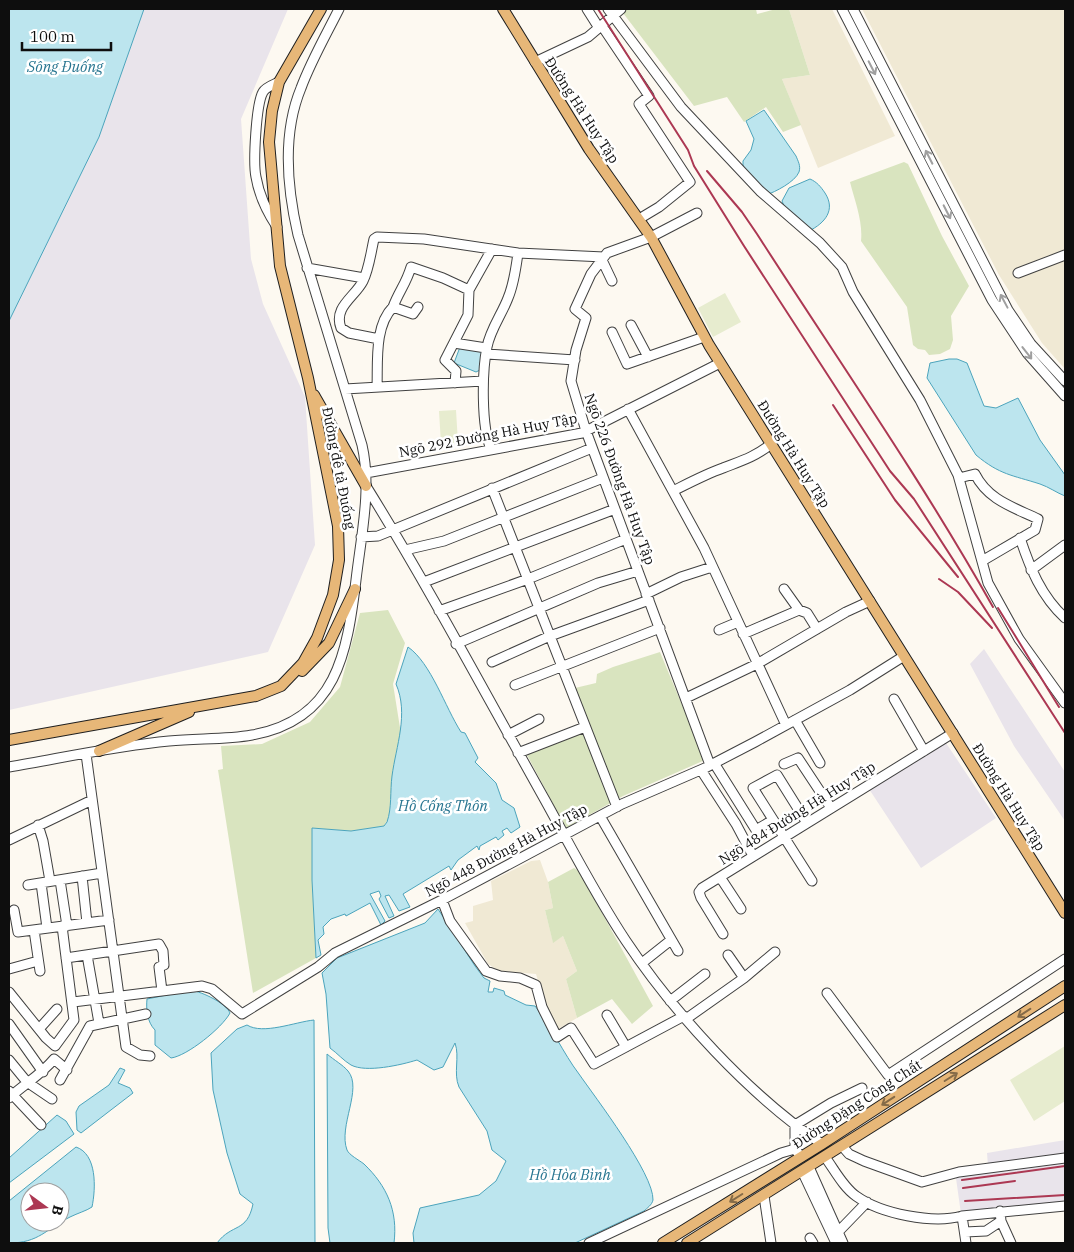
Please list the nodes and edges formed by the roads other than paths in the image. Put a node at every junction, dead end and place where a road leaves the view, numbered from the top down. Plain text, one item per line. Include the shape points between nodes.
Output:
1 (321, 9) edge
2 (339, 9) edge
3 (503, 9) edge
4 (586, 9) edge
5 (608, 9) edge
6 (621, 9) edge
7 (842, 9) edge
8 (853, 9) edge
9 (614, 17) junction
10 (601, 27) junction
11 (870, 42) junction
12 (861, 46) junction
13 (535, 62) junction
14 (279, 82) junction
15 (696, 213) dead end
16 (639, 219) junction
17 (277, 227) junction
18 (651, 237) junction
19 (492, 249) junction
20 (518, 253) junction
21 (1065, 255) edge
22 (603, 258) junction
23 (307, 268) junction
24 (1018, 273) dead end
25 (364, 278) junction
26 (612, 280) dead end
27 (469, 290) junction
28 (392, 307) junction
29 (418, 307) dead end
30 (631, 325) dead end
31 (341, 328) junction
32 (612, 332) dead end
33 (704, 337) junction
34 (329, 338) junction
35 (379, 339) junction
36 (454, 343) junction
37 (487, 351) junction
38 (648, 357) junction
39 (575, 360) junction
40 (720, 363) junction
41 (483, 381) junction
42 (1065, 381) edge
43 (455, 383) junction
44 (310, 387) junction
45 (377, 387) junction
46 (345, 389) junction
47 (1065, 396) edge
48 (628, 409) junction
49 (586, 431) junction
50 (771, 444) junction
51 (592, 448) junction
52 (491, 449) junction
53 (366, 473) junction
54 (603, 478) junction
55 (959, 478) junction
56 (366, 486) junction
57 (492, 488) junction
58 (673, 491) junction
59 (615, 509) junction
60 (503, 518) junction
61 (393, 529) junction
62 (361, 537) junction
63 (1020, 538) junction
64 (626, 539) junction
65 (516, 547) junction
66 (1064, 548) edge
67 (405, 550) junction
68 (982, 561) junction
69 (712, 567) junction
70 (1030, 570) junction
71 (638, 571) junction
72 (528, 580) junction
73 (424, 582) junction
74 (355, 589) junction
75 (784, 589) dead end
76 (648, 597) junction
77 (870, 601) junction
78 (539, 609) junction
79 (799, 610) junction
80 (439, 611) junction
81 (1065, 618) edge
82 (738, 622) junction
83 (660, 628) junction
84 (817, 629) junction
85 (719, 630) dead end
86 (744, 634) junction
87 (550, 636) junction
88 (456, 644) junction
89 (904, 656) junction
90 (492, 662) dead end
91 (757, 664) junction
92 (562, 667) junction
93 (515, 685) dead end
94 (281, 686) junction
95 (686, 698) junction
96 (894, 699) dead end
97 (1065, 703) edge
98 (206, 705) junction
99 (540, 719) dead end
100 (790, 722) junction
101 (585, 727) junction
102 (953, 733) junction
103 (508, 735) junction
104 (9, 740) edge
105 (99, 751) junction
106 (924, 751) junction
107 (518, 753) junction
108 (86, 754) junction
109 (820, 763) dead end
110 (712, 764) junction
111 (784, 764) dead end
112 (9, 767) edge
113 (701, 770) junction
114 (92, 800) junction
115 (618, 807) junction
116 (831, 808) junction
117 (600, 816) junction
118 (773, 820) junction
119 (808, 823) junction
120 (38, 825) junction
121 (565, 836) junction
122 (784, 838) junction
123 (9, 840) edge
124 (753, 856) junction
125 (102, 873) junction
126 (82, 876) junction
127 (720, 877) junction
128 (60, 880) junction
129 (812, 881) dead end
130 (46, 882) junction
131 (28, 885) dead end
132 (442, 900) junction
133 (741, 909) dead end
134 (14, 910) dead end
135 (1065, 913) edge
136 (109, 920) junction
137 (86, 923) junction
138 (64, 926) junction
139 (47, 928) junction
140 (34, 930) junction
141 (724, 934) dead end
142 (671, 940) junction
143 (112, 951) junction
144 (678, 951) dead end
145 (775, 952) dead end
146 (87, 955) junction
147 (728, 955) dead end
148 (66, 958) junction
149 (1065, 959) edge
150 (38, 960) junction
151 (642, 963) junction
152 (9, 969) edge
153 (40, 970) dead end
154 (704, 974) dead end
155 (744, 978) junction
156 (1065, 986) edge
157 (162, 991) junction
158 (9, 992) edge
159 (827, 994) dead end
160 (119, 996) junction
161 (94, 1000) junction
162 (670, 1001) junction
163 (73, 1002) junction
164 (1065, 1005) edge
165 (57, 1009) dead end
166 (146, 1014) dead end
167 (607, 1015) dead end
168 (685, 1017) junction
169 (122, 1019) junction
170 (99, 1023) junction
171 (9, 1024) edge
172 (39, 1029) junction
173 (626, 1047) junction
174 (150, 1056) dead end
175 (10, 1063) edge
176 (67, 1070) junction
177 (43, 1072) junction
178 (60, 1080) dead end
179 (27, 1082) junction
180 (862, 1088) dead end
181 (10, 1095) edge
182 (52, 1099) dead end
183 (41, 1125) dead end
184 (795, 1126) junction
185 (842, 1131) junction
186 (822, 1144) junction
187 (846, 1144) junction
188 (798, 1153) junction
189 (825, 1157) junction
190 (1065, 1158) edge
191 (806, 1169) junction
192 (757, 1184) junction
193 (764, 1196) junction
194 (867, 1202) junction
195 (1065, 1206) edge
196 (1000, 1212) junction
197 (962, 1216) junction
198 (1001, 1221) junction
199 (838, 1232) junction
200 (965, 1232) junction
201 (588, 1243) edge
202 (663, 1243) edge
203 (687, 1243) edge
204 (770, 1243) edge
205 (836, 1243) edge
206 (843, 1243) edge
207 (966, 1243) edge
208 (1011, 1243) edge

1 - 14 main road, Đường đê tả Đuống
2 - 23 street via 300,89 290,128 293,214
3 - 13 main road, Đường Hà Huy Tập
4 - 10 street
5 - 9 street
6 - 9 street
7 - 12 street
8 - 11 street
9 - 10 street
9 - 55 street via 681,107 760,191 820,243 842,267 853,292 920,400
10 - 13 street via 588,37
10 - 16 street via 649,96 639,104 690,182
11 - 12 street
42 -> 11 street via 1031,344 1008,310
12 -> 47 street via 992,300 1026,353
13 - 16 main road, Đường Hà Huy Tập via 589,149
14 - 17 main road, Đường đê tả Đuống via 269,142
14 - 17 street via 262,94 257,115 255,175 264,203
15 - 18 street, Ngõ 226 Đường Hà Huy Tập
16 - 18 main road, Đường Hà Huy Tập
17 - 44 main road, Đường đê tả Đuống via 280,266
18 - 22 street, Ngõ 226 Đường Hà Huy Tập via 607,253
18 - 33 main road, Đường Hà Huy Tập
19 - 20 street
19 - 25 street via 424,239 377,237
19 - 27 street
20 - 22 street
20 - 37 street via 509,297
21 - 24 street
22 - 26 street
22 - 39 street, Ngõ 226 Đường Hà Huy Tập via 591,274 576,309 586,318
23 - 25 street
23 - 34 street
25 - 31 street via 342,309
27 - 28 street via 411,267 406,284 400,289
27 - 36 street via 468,315
28 - 29 street via 413,314
28 - 35 street via 386,314
30 - 38 street
31 - 34 street
31 - 35 street via 349,334
32 - 38 street via 627,364
33 - 38 street
33 - 40 main road, Đường Hà Huy Tập
34 - 46 street
35 - 45 street
36 - 37 street
36 - 43 street via 445,360 456,371
37 - 39 street
37 - 41 street
39 - 49 street, Ngõ 226 Đường Hà Huy Tập via 571,381
40 - 48 street, Ngõ 292 Đường Hà Huy Tập
40 - 50 main road, Đường Hà Huy Tập
41 - 43 street
41 - 52 street via 487,440
43 - 45 street
44 - 56 main road
44 - 94 main road, Đường đê tả Đuống via 338,526 339,560 333,595 317,638 303,663
45 - 46 street
46 - 53 street via 362,445
48 - 49 street, Ngõ 292 Đường Hà Huy Tập
48 - 58 street
49 - 51 street, Ngõ 226 Đường Hà Huy Tập
49 - 52 street, Ngõ 292 Đường Hà Huy Tập
50 - 58 street via 756,456 723,467
50 - 77 main road, Đường Hà Huy Tập
51 - 54 street, Ngõ 226 Đường Hà Huy Tập
51 - 57 street
52 - 53 street, Ngõ 292 Đường Hà Huy Tập
53 - 56 street
54 - 59 street, Ngõ 226 Đường Hà Huy Tập
54 - 60 street
55 - 63 street via 975,474 981,486 994,498 1038,519 1035,530
55 - 68 street
56 - 61 street
56 - 62 street
57 - 60 street
57 - 61 street
58 - 69 street
59 - 64 street, Ngõ 226 Đường Hà Huy Tập
59 - 65 street
60 - 65 street
60 - 67 street via 444,541
61 - 62 street via 374,538
61 - 67 street
62 - 74 street
63 - 68 street
63 - 70 street
64 - 71 street, Ngõ 226 Đường Hà Huy Tập
64 - 72 street
65 - 72 street
65 - 73 street
66 - 70 street
67 - 73 street
68 - 97 street via 988,583 1019,639
69 - 76 street via 681,577
69 - 82 street
70 - 81 street
71 - 76 street, Ngõ 226 Đường Hà Huy Tập
71 - 78 street via 598,583
72 - 78 street
72 - 80 street
73 - 80 street
74 - 94 main road via 329,643 311,664
74 - 105 street via 338,670 315,704 296,720 250,735 160,742
75 - 79 street
76 - 83 street, Ngõ 226 Đường Hà Huy Tập
76 - 87 street
77 - 84 street
77 - 89 main road, Đường Hà Huy Tập
78 - 87 street
78 - 88 street
79 - 84 street via 807,613
79 - 86 street
80 - 88 street
82 - 85 street
82 - 86 street
83 - 92 street
83 - 95 street, Ngõ 226 Đường Hà Huy Tập
84 - 91 street
86 - 91 street
87 - 90 street
87 - 92 street
88 - 103 street
89 - 100 street, Ngõ 448 Đường Hà Huy Tập
89 - 102 main road, Đường Hà Huy Tập
91 - 95 street
91 - 100 street
92 - 93 street
92 - 101 street
94 - 98 main road, Đường đê tả Đuống via 256,696
95 - 110 street, Ngõ 226 Đường Hà Huy Tập
96 - 106 street
98 - 104 main road, Đường đê tả Đuống
98 - 105 main road
99 - 103 street
100 - 109 street
100 - 110 street, Ngõ 448 Đường Hà Huy Tập
101 - 107 street
101 - 115 street
102 - 106 street, Ngõ 484 Đường Hà Huy Tập
102 - 135 main road, Đường Hà Huy Tập
103 - 107 street
105 - 108 street
106 - 116 street, Ngõ 484 Đường Hà Huy Tập
107 - 121 street
108 - 112 street
108 - 114 street
110 - 113 street, Ngõ 448 Đường Hà Huy Tập
110 - 118 street, Ngõ 226 Đường Hà Huy Tập via 756,830
111 - 116 street via 798,758
113 - 115 street, Ngõ 448 Đường Hà Huy Tập
113 - 124 street
114 - 120 street
114 - 125 street
115 - 117 street, Ngõ 448 Đường Hà Huy Tập
116 - 119 street, Ngõ 484 Đường Hà Huy Tập
117 - 121 street, Ngõ 448 Đường Hà Huy Tập
117 - 142 street
118 - 119 street via 754,788 777,775
118 - 122 street
119 - 122 street, Ngõ 484 Đường Hà Huy Tập
120 - 123 street
120 - 130 street via 43,841
121 - 132 street, Ngõ 448 Đường Hà Huy Tập
121 - 151 street
122 - 124 street, Ngõ 484 Đường Hà Huy Tập
122 - 129 street
124 - 127 street, Ngõ 484 Đường Hà Huy Tập
125 - 126 street
125 - 136 street
126 - 128 street
126 - 137 street
127 - 133 street
127 - 141 street, Ngõ 484 Đường Hà Huy Tập via 699,892
128 - 130 street
128 - 138 street
130 - 131 street
130 - 139 street
132 - 157 street, Ngõ 448 Đường Hà Huy Tập via 335,953 242,1014 212,988 202,986
132 - 173 street via 450,921 486,971 536,985 542,1007 557,1037 571,1028 594,1064
134 - 140 street via 18,932
136 - 137 street
136 - 143 street
137 - 138 street
138 - 139 street
138 - 148 street
139 - 140 street
140 - 150 street
142 - 144 street
142 - 151 street
143 - 146 street
143 - 157 street via 153,943 161,945 164,965 159,967
143 - 160 street
145 - 155 street
146 - 148 street
146 - 161 street
147 - 155 street
148 - 163 street
149 - 159 street via 888,1075
150 - 152 street
150 - 153 street
151 - 162 street
154 - 162 street
155 - 168 street
156 -> 185 main road, Đường Đặng Công Chất
157 - 160 street, Ngõ 448 Đường Hà Huy Tập
158 - 172 street
160 - 161 street, Ngõ 448 Đường Hà Huy Tập
160 - 169 street
161 - 163 street, Ngõ 448 Đường Hà Huy Tập
161 - 170 street
162 - 168 street
163 - 172 street via 74,1020 55,1046
187 -> 164 main road, Đường Đặng Công Chất
165 - 172 street
166 - 169 street
167 - 173 street
168 - 173 street
168 - 184 street
169 - 170 street
169 - 174 street via 126,1047 140,1055
170 - 176 street via 90,1026
171 - 177 street
175 - 179 street
176 - 177 street via 54,1059
176 - 178 street
177 - 179 street
179 - 181 street
179 - 182 street
180 - 184 street
181 - 183 street
184 - 186 street
184 - 188 street
185 - 186 main road, Đường Đặng Công Chất
185 - 187 main road
186 - 188 main road, Đường Đặng Công Chất
187 - 189 main road, Đường Đặng Công Chất
187 - 190 street via 849,1154 922,1182 959,1172
188 - 192 main road, Đường Đặng Công Chất
188 - 201 street via 781,1153
189 - 191 main road, Đường Đặng Công Chất
189 - 194 street via 854,1195
191 - 193 main road, Đường Đặng Công Chất
191 - 199 street
191 - 205 street
192 - 193 main road
192 -> 202 main road, Đường Đặng Công Chất
193 - 203 main road, Đường Đặng Công Chất
193 - 204 street
194 - 197 street via 913,1217 949,1220
194 - 199 street
195 - 196 street
196 - 197 street
196 - 198 street
197 - 200 street
198 - 200 street via 986,1231
198 - 208 street
199 - 206 street
200 - 207 street

